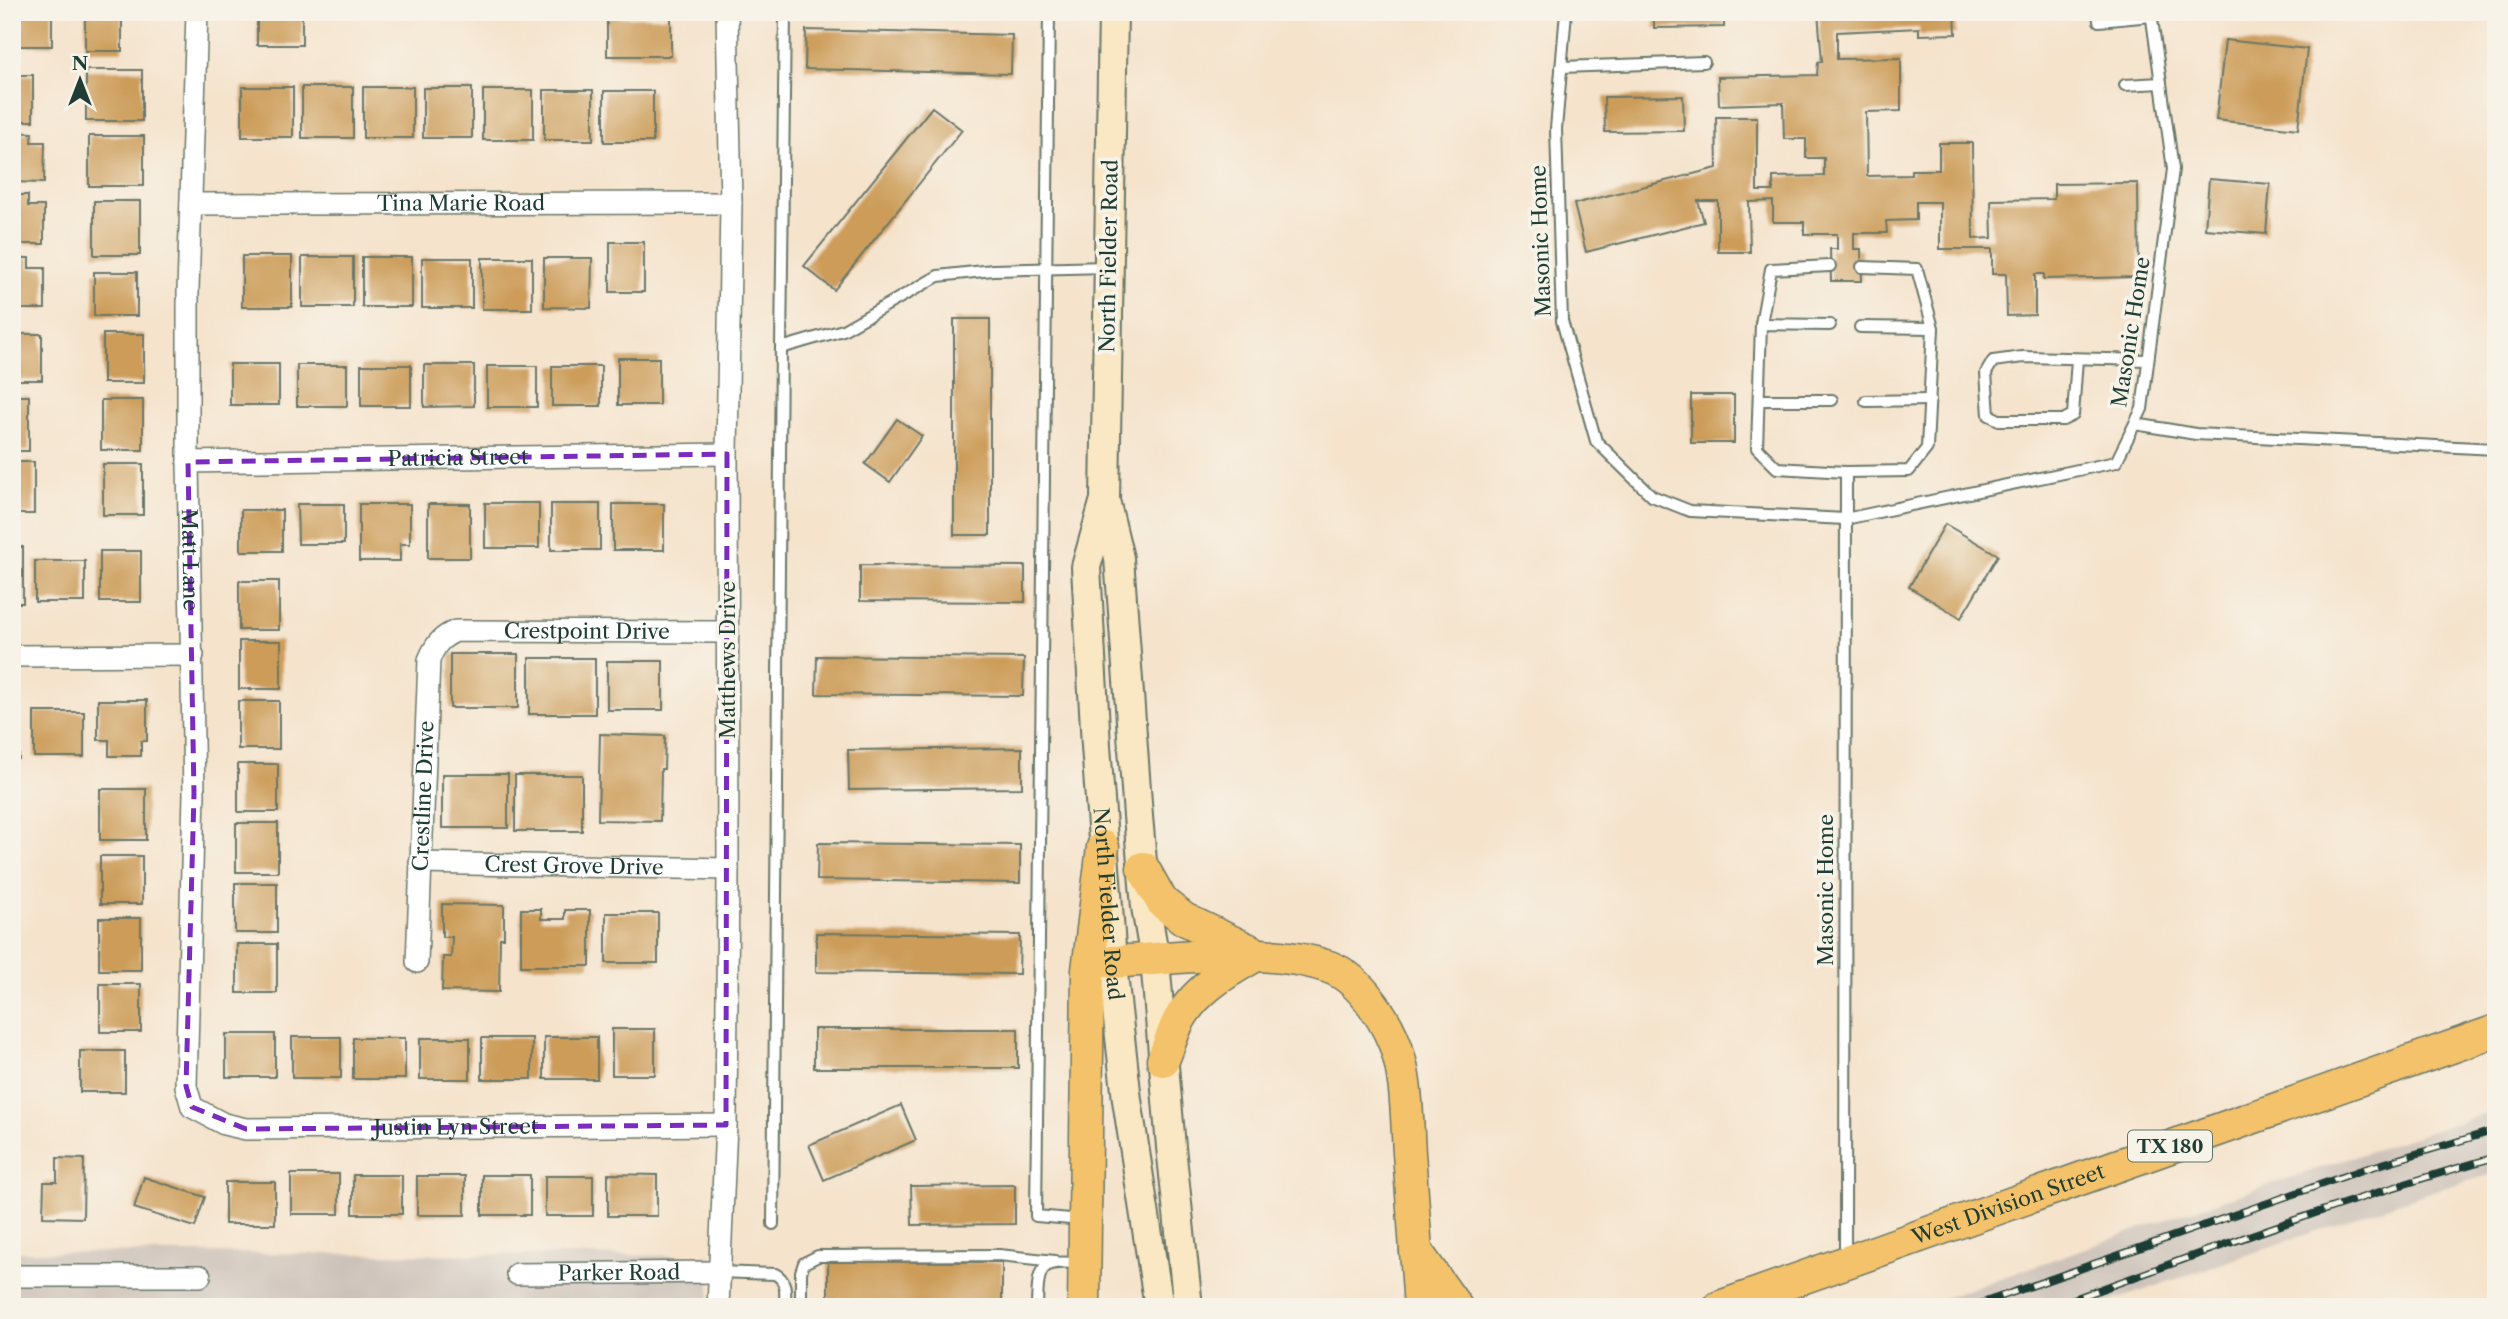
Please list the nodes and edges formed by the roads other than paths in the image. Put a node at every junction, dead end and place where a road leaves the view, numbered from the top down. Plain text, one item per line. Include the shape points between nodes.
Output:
1 (197, 12) edge
2 (727, 12) edge
3 (785, 12) edge
4 (1049, 12) edge
5 (1113, 12) edge
6 (1566, 12) edge
7 (2098, 12) edge
8 (2151, 14) edge
9 (1704, 62) dead end
10 (1561, 67) junction
11 (2161, 83) junction
12 (2125, 85) dead end
13 (730, 203) junction
14 (191, 204) junction
15 (1109, 267) junction
16 (1830, 267) dead end
17 (1862, 267) dead end
18 (1045, 269) junction
19 (1762, 324) junction
20 (1830, 325) dead end
21 (1860, 327) dead end
22 (1933, 328) junction
23 (781, 348) junction
24 (2077, 359) junction
25 (2148, 360) junction
26 (1759, 400) junction
27 (1832, 400) dead end
28 (1930, 400) junction
29 (1866, 401) dead end
30 (2135, 424) junction
31 (2496, 449) edge
32 (727, 454) junction
33 (188, 461) junction
34 (1846, 472) junction
35 (1105, 500) junction
36 (1845, 519) junction
37 (728, 632) junction
38 (445, 635) joint
39 (193, 655) junction
40 (12, 656) edge
41 (1103, 847) junction
42 (420, 863) junction
43 (1143, 868) junction
44 (728, 869) junction
45 (1257, 954) junction
46 (1155, 960) junction
47 (416, 962) dead end
48 (1112, 962) junction
49 (2496, 1031) edge
50 (1163, 1060) junction
51 (192, 1107) joint
52 (726, 1125) junction
53 (1085, 1220) junction
54 (773, 1224) dead end
55 (1416, 1251) junction
56 (1845, 1261) junction
57 (1070, 1263) junction
58 (719, 1272) junction
59 (517, 1274) dead end
60 (12, 1276) edge
61 (200, 1276) dead end
62 (718, 1307) edge
63 (785, 1307) edge
64 (801, 1307) edge
65 (1037, 1307) edge
66 (1084, 1307) edge
67 (1160, 1307) edge
68 (1188, 1307) edge
69 (1420, 1307) edge
70 (1456, 1307) edge
71 (1720, 1307) edge

1 - 14 street, Matt Lane
2 - 13 street, Matthews Drive
3 - 23 lane
4 - 18 lane
5 - 15 main road, North Fielder Road
6 - 10 lane, Masonic Home
7 - 8 lane via 2099,21
8 - 11 lane, Masonic Home
9 - 10 lane
10 - 36 lane, Masonic Home via 1556,129 1562,321 1596,441 1652,496 1689,511
11 - 12 lane
11 - 25 lane, Masonic Home via 2173,169
13 - 14 street, Tina Marie Road
13 - 32 street, Matthews Drive
14 - 33 street, Matt Lane
15 - 18 lane
15 - 35 main road, North Fielder Road
16 - 19 lane via 1771,269
17 - 22 lane via 1917,269
18 - 23 lane via 939,276 843,330
18 - 53 lane via 1036,1216
19 - 20 lane
19 - 26 lane
21 - 22 lane
22 - 28 lane
23 - 54 lane
24 - 24 lane via 1993,361 1986,373 1989,415 1999,420 2063,420 2073,415
24 - 25 lane
25 - 30 lane, Masonic Home via 2142,410
26 - 27 lane
26 - 34 lane via 1757,448 1777,468
28 - 29 lane
28 - 34 lane via 1927,448 1909,471
30 - 31 lane via 2196,434
30 - 36 lane, Masonic Home via 2116,462
32 - 33 street, Patricia Street
32 - 37 street, Matthews Drive
33 - 39 street, Matt Lane
34 - 36 lane
35 - 41 main road, North Fielder Road via 1086,567
35 - 43 main road, North Fielder Road via 1119,558
36 - 56 lane, Masonic Home
37 - 38 street, Crestpoint Drive via 456,631
37 - 44 street, Matthews Drive
38 - 42 street, Crestline Drive via 434,645 429,660
39 - 40 street
39 - 51 street, Matt Lane via 186,1086
41 - 48 main road, North Fielder Road
41 - 53 main road via 1088,970
42 - 44 street, Crest Grove Drive
42 - 47 street, Crestline Drive
43 - 45 main road via 1162,902 1184,919
43 - 46 main road, North Fielder Road
44 - 52 street, Matthews Drive
45 - 46 main road
45 - 50 main road via 1196,995 1178,1022
45 - 55 main road via 1332,968 1357,985 1384,1022 1399,1057
46 - 48 main road
46 - 50 main road, North Fielder Road
48 - 67 main road, North Fielder Road via 1127,1100
49 - 56 main road, West Division Street / TX 180
50 - 68 main road, North Fielder Road
51 - 52 street, Justin Lyn Street via 224,1124 246,1129
52 - 58 street, Matthews Drive
53 - 57 main road
55 - 69 main road
55 - 70 main road
56 - 71 main road, West Division Street / TX 180
57 - 64 lane via 999,1255 818,1256 804,1263 801,1272
57 - 65 lane via 1045,1268 1038,1275
57 - 66 main road
58 - 59 street, Parker Road
58 - 62 street, Matthews Drive
58 - 63 lane via 775,1274 786,1286
60 - 61 street

